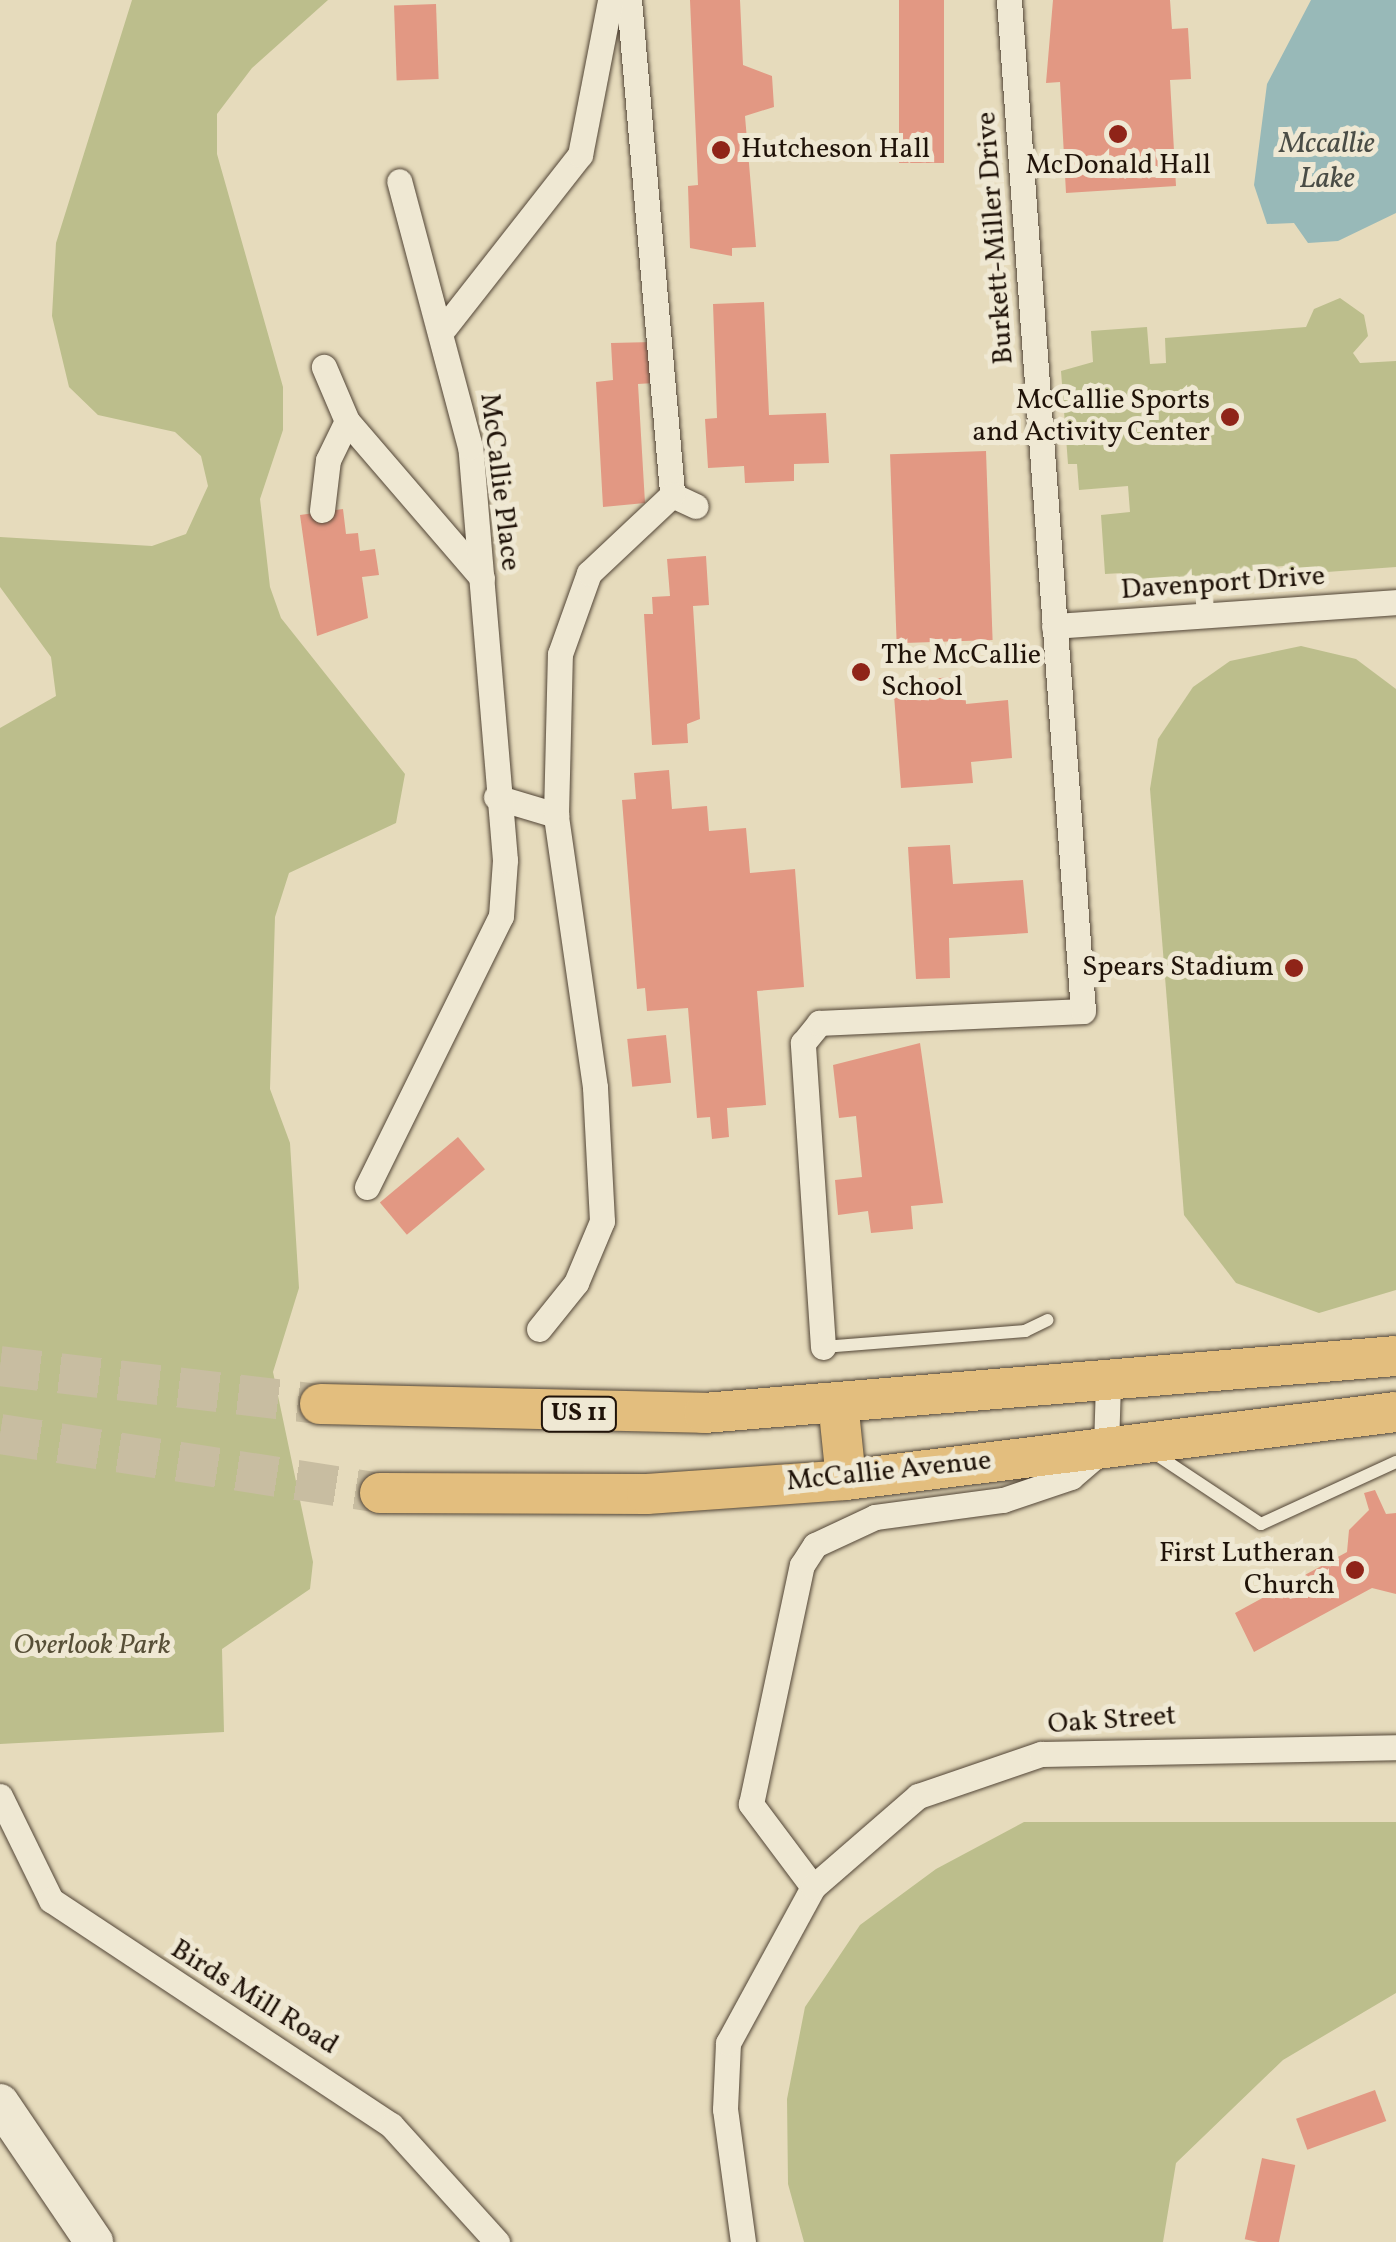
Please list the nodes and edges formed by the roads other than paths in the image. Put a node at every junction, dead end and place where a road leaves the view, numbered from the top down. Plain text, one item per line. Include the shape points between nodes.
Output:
1 (610, 0) edge
2 (629, 0) edge
3 (1009, 0) edge
4 (399, 181) dead end
5 (445, 327) junction
6 (324, 366) dead end
7 (347, 421) junction
8 (322, 510) dead end
9 (482, 578) junction
10 (1396, 602) edge
11 (1054, 626) junction
12 (496, 797) junction
13 (556, 815) junction
14 (367, 1186) dead end
15 (1048, 1320) dead end
16 (539, 1329) dead end
17 (823, 1346) joint
18 (1396, 1354) edge
19 (1108, 1383) junction
20 (838, 1402) junction
21 (320, 1404) tunnel mouth
22 (1396, 1412) edge
23 (1124, 1445) junction
24 (1396, 1462) edge
25 (846, 1480) junction
26 (380, 1493) tunnel mouth
27 (1396, 1748) edge
28 (0, 1796) edge
29 (812, 1887) junction
30 (0, 2103) edge
31 (94, 2242) edge
32 (496, 2242) edge
33 (743, 2242) edge

1 - 5 street via 580,154
2 - 13 street via 684,501 588,573 560,654
3 - 11 street, Burkett-Miller Drive
4 - 5 street, McCallie Place
5 - 9 street, McCallie Place via 470,447
6 - 7 street
7 - 8 street via 328,460
7 - 9 street
9 - 12 street, McCallie Place
10 - 11 street, Davenport Drive
11 - 17 street, Burkett-Miller Drive via 1082,1011 819,1023 803,1042
12 - 13 street
12 - 14 street, McCallie Place via 501,916
13 - 16 street via 595,1086 602,1221 576,1283
15 - 17 lane via 1025,1331
18 - 19 main road, US 11
19 - 20 main road, US 11
19 - 23 street
20 - 21 main road, US 11 via 684,1414
20 - 25 main road
22 - 23 main road, McCallie Avenue
23 - 24 lane via 1260,1524
23 - 25 main road, McCallie Avenue
23 - 29 street via 1071,1476 1004,1500 838,1530 802,1564 752,1804
25 - 26 main road, McCallie Avenue via 647,1494
27 - 29 street, Oak Street via 1041,1754 918,1796
28 - 32 street, Birds Mill Road via 50,1900 391,2125
29 - 33 street via 728,2043 726,2109
30 - 31 street

